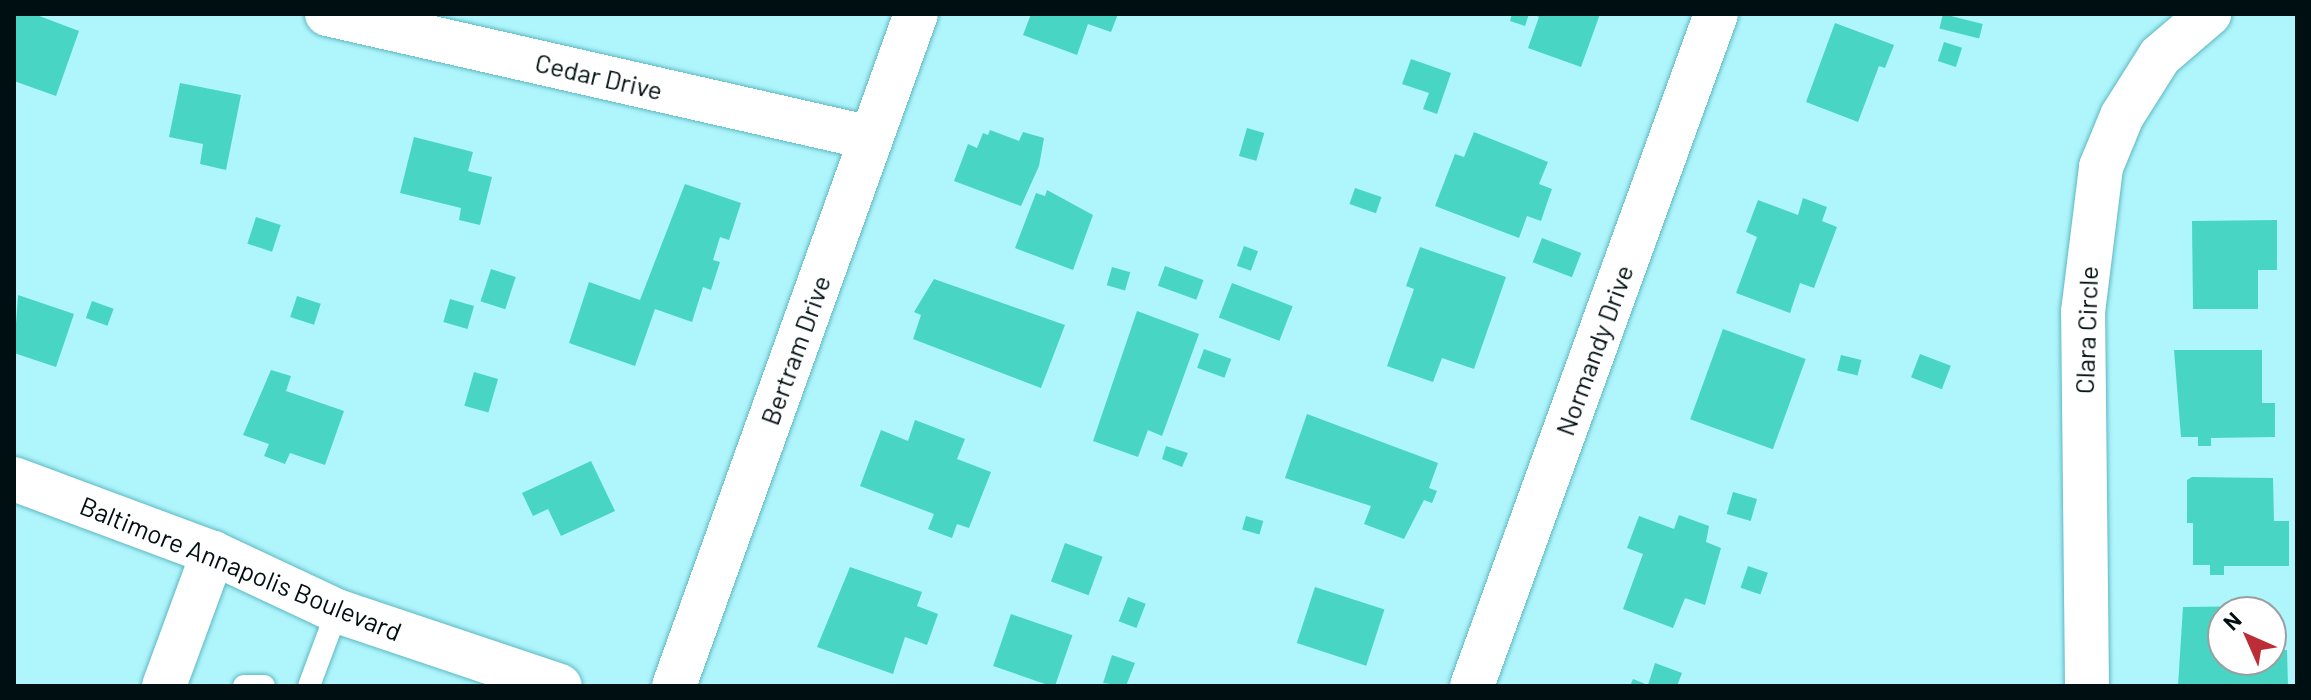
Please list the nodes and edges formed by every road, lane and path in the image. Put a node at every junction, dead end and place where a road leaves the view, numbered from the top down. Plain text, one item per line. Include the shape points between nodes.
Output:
1 (327, 14) edge
2 (916, 14) edge
3 (1716, 14) edge
4 (2209, 14) edge
5 (871, 138) junction
6 (14, 479) edge
7 (213, 553) junction
8 (337, 611) junction
9 (490, 675) edge
10 (164, 686) edge
11 (244, 686) edge
12 (264, 686) edge
13 (309, 686) edge
14 (560, 686) edge
15 (674, 686) edge
16 (1472, 686) edge
17 (2087, 686) edge

1 - 5 street, Cedar Drive
2 - 5 street, Bertram Drive
3 - 16 street, Normandy Drive
4 - 17 street, Clara Circle via 2160,56 2122,116 2101,167 2083,312
5 - 15 street, Bertram Drive
6 - 7 street, Baltimore Annapolis Boulevard
7 - 8 street, Baltimore Annapolis Boulevard
7 - 10 street
8 - 9 street, Baltimore Annapolis Boulevard
8 - 13 lane
9 - 14 street, Baltimore Annapolis Boulevard
11 - 12 lane

